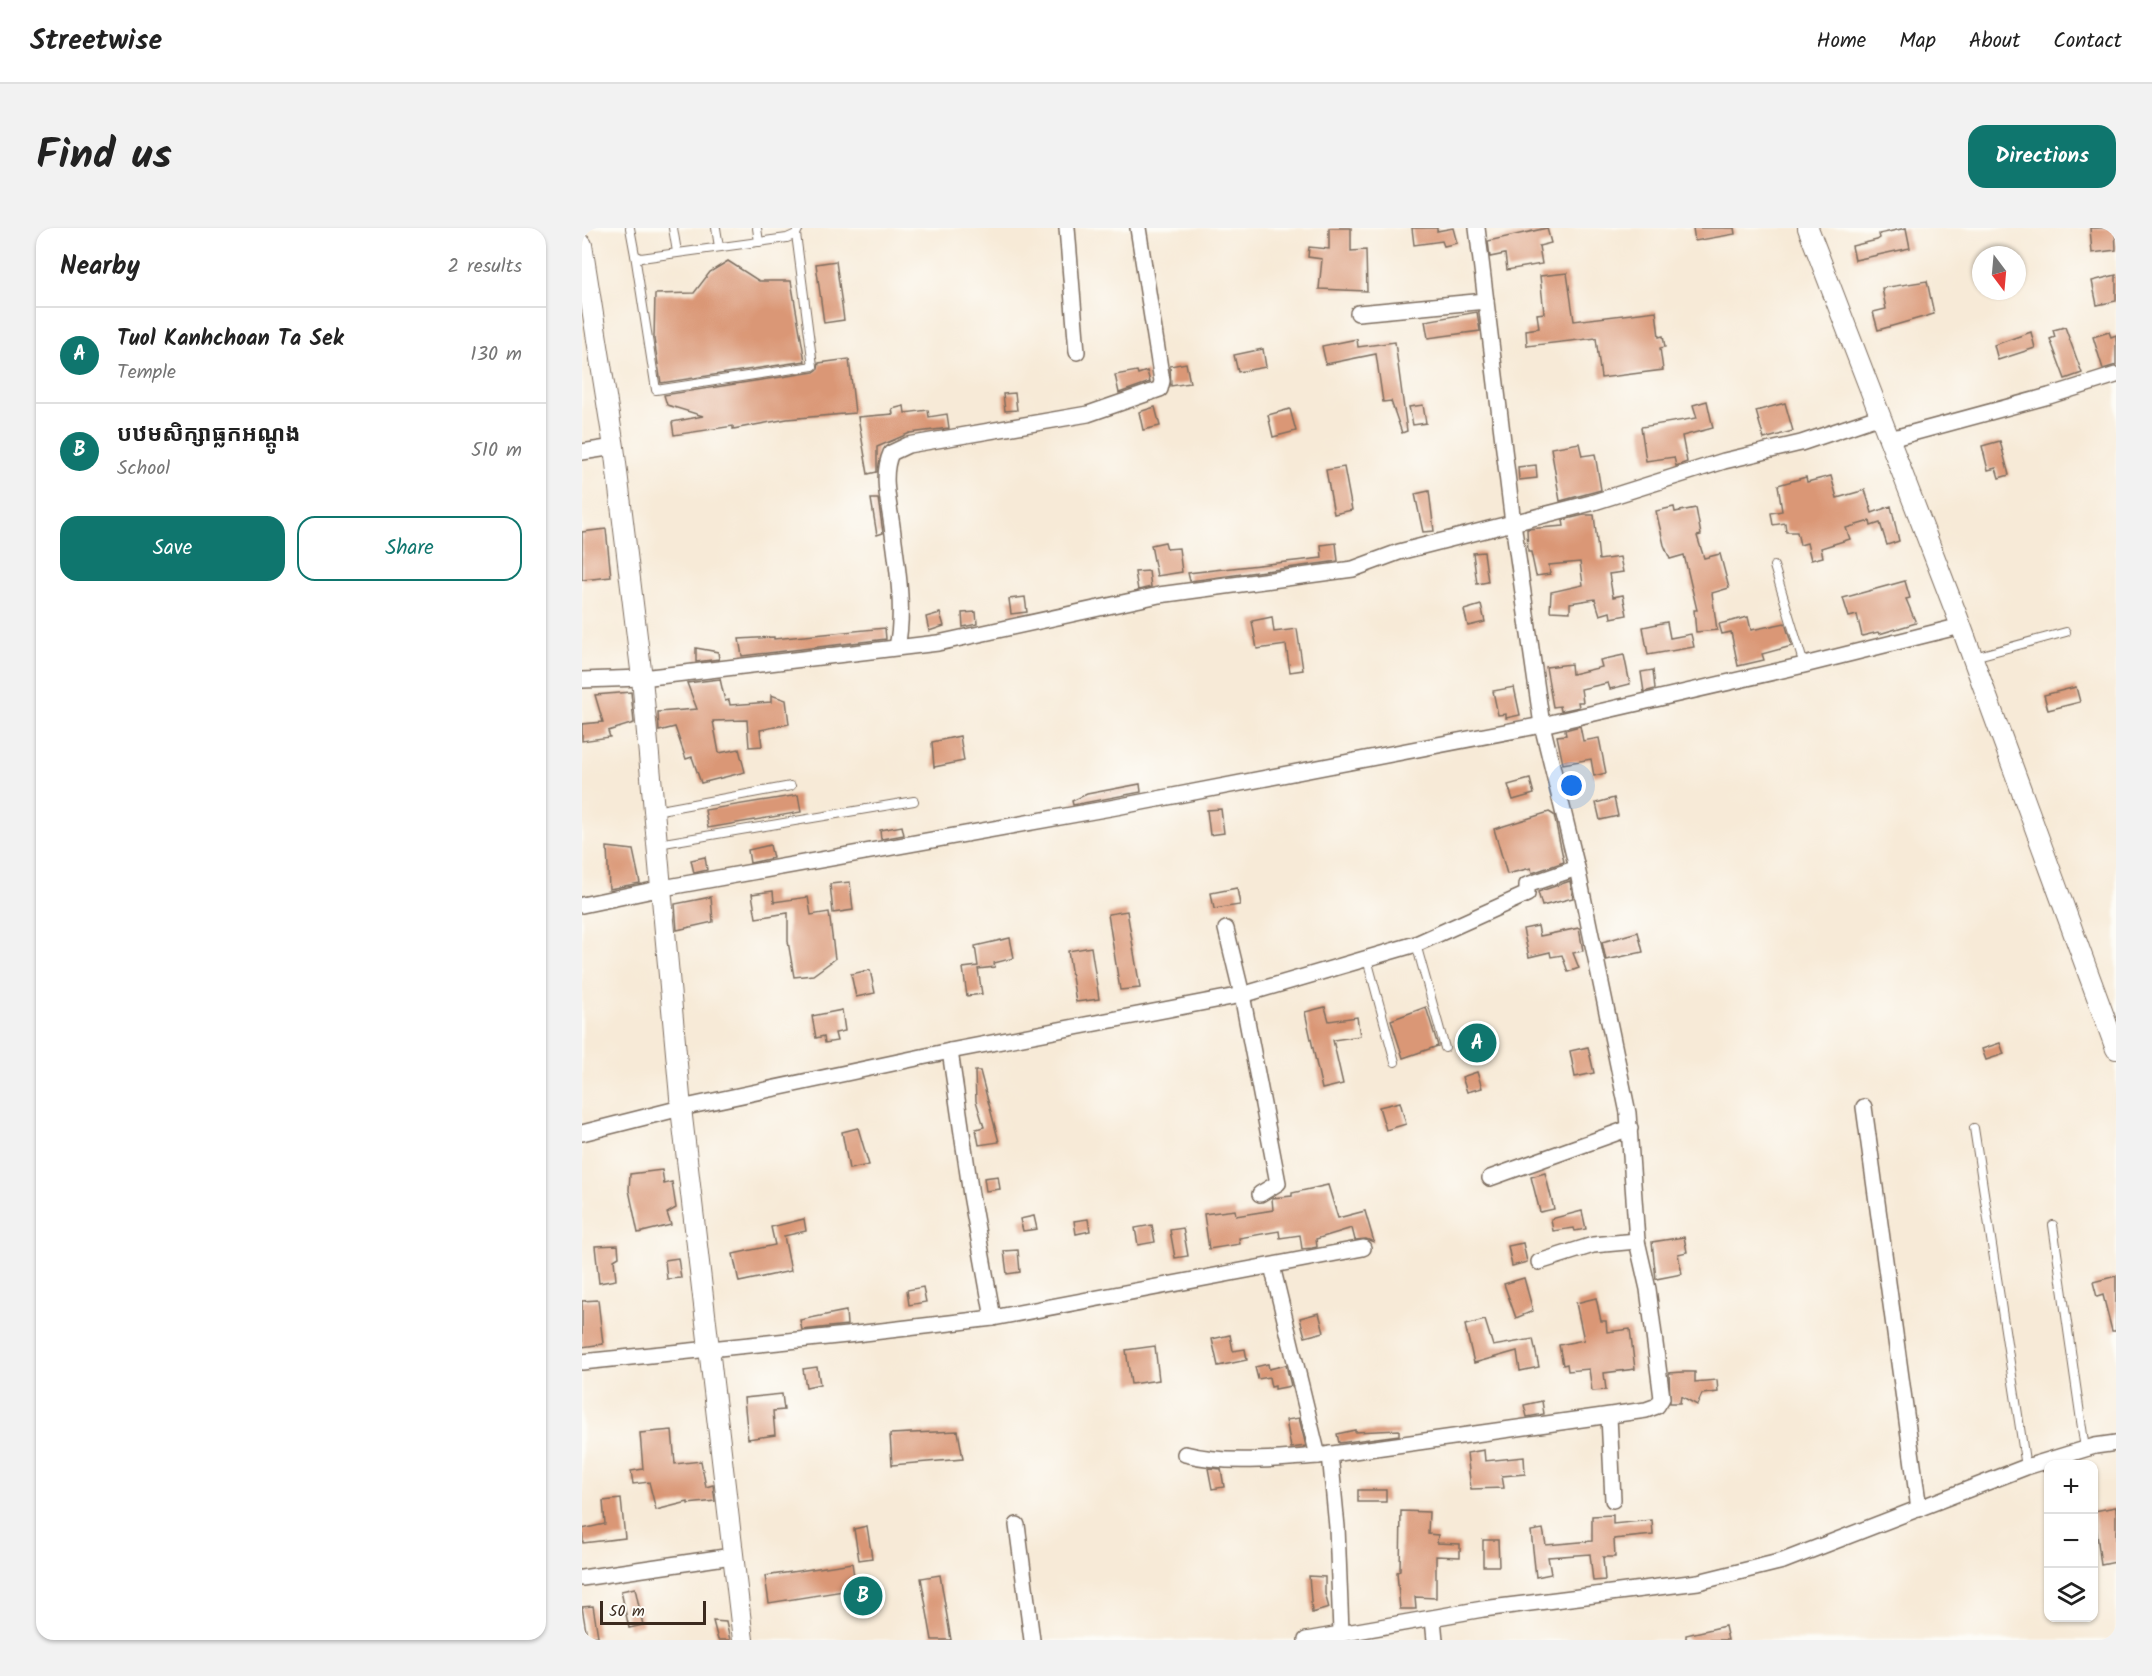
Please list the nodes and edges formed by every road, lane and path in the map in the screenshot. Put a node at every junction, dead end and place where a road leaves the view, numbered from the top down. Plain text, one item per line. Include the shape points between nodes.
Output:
1 (630, 228) edge
2 (673, 228) edge
3 (716, 228) edge
4 (757, 228) edge
5 (1066, 228) edge
6 (1138, 228) edge
7 (1477, 228) edge
8 (1808, 228) edge
9 (798, 231) edge
10 (759, 242) junction
11 (582, 245) edge
12 (718, 247) junction
13 (676, 252) junction
14 (635, 255) junction
15 (1486, 301) junction
16 (1358, 313) dead end
17 (1077, 352) dead end
18 (2116, 375) edge
19 (1881, 417) junction
20 (1890, 439) junction
21 (614, 447) junction
22 (582, 452) edge
23 (1513, 523) junction
24 (1774, 566) dead end
25 (1961, 626) junction
26 (2066, 633) dead end
27 (897, 647) junction
28 (1972, 658) junction
29 (1804, 665) junction
30 (642, 678) junction
31 (582, 680) edge
32 (1542, 725) junction
33 (791, 786) dead end
34 (914, 801) dead end
35 (655, 811) junction
36 (658, 844) junction
37 (1577, 868) junction
38 (663, 888) junction
39 (582, 905) edge
40 (1226, 929) dead end
41 (1416, 944) junction
42 (1367, 959) junction
43 (1242, 994) junction
44 (1446, 1048) dead end
45 (2116, 1049) edge
46 (950, 1051) junction
47 (1395, 1062) dead end
48 (1864, 1107) dead end
49 (681, 1108) junction
50 (1630, 1128) junction
51 (1974, 1128) dead end
52 (582, 1133) edge
53 (1490, 1178) dead end
54 (1260, 1194) dead end
55 (2054, 1225) dead end
56 (1637, 1241) junction
57 (1364, 1248) dead end
58 (1539, 1262) dead end
59 (1272, 1266) junction
60 (993, 1317) junction
61 (710, 1350) junction
62 (582, 1362) edge
63 (1609, 1416) junction
64 (2116, 1443) edge
65 (2085, 1449) junction
66 (1185, 1454) dead end
67 (1324, 1455) junction
68 (2026, 1467) junction
69 (1613, 1500) dead end
70 (1919, 1509) junction
71 (1017, 1525) dead end
72 (732, 1556) junction
73 (582, 1578) edge
74 (1433, 1618) junction
75 (1341, 1632) junction
76 (743, 1640) edge
77 (1032, 1640) edge
78 (1306, 1640) edge
79 (1435, 1640) edge

1 - 14 lane
2 - 13 lane
3 - 12 lane
4 - 10 lane
5 - 17 street
6 - 27 street via 1162,381 1160,389 1088,414 908,445 891,453 886,490 899,592 901,626
7 - 15 street
8 - 19 street
9 - 10 lane via 787,238
9 - 14 lane via 813,366 656,390
10 - 12 lane
11 - 21 street
12 - 13 lane
13 - 14 lane via 641,258
15 - 16 street
15 - 23 street
18 - 20 street
19 - 20 street
19 - 23 street
20 - 25 street
21 - 22 street
21 - 30 street
23 - 27 street via 1399,552 1353,569 1159,596 938,643
23 - 32 street
24 - 29 lane
25 - 28 street
25 - 29 street
26 - 28 lane
27 - 30 street
28 - 45 street
29 - 32 street
30 - 31 street
30 - 35 street
32 - 37 street
32 - 38 street via 1128,805
33 - 35 lane
34 - 36 lane
35 - 36 street
36 - 38 street
37 - 41 street via 1527,885 1527,894
37 - 50 street
38 - 39 street
38 - 49 street
40 - 43 street
41 - 42 street
41 - 44 lane
42 - 43 street
42 - 47 lane
43 - 46 street
43 - 54 street via 1278,1183
46 - 49 street
46 - 60 street
48 - 70 street
49 - 52 street
49 - 61 street
50 - 53 street
50 - 56 street
51 - 68 lane
55 - 65 lane
56 - 58 street via 1604,1243
56 - 63 street via 1648,1289 1662,1398 1657,1406 1646,1410
57 - 59 street
59 - 60 street
59 - 67 street
60 - 61 street
61 - 62 street
61 - 72 street
63 - 67 street
63 - 69 street
64 - 65 street
65 - 68 street
66 - 67 street via 1270,1460
67 - 75 street via 1337,1527
68 - 70 street
70 - 74 street via 1784,1561 1698,1582
71 - 77 street
72 - 73 street
72 - 76 street
74 - 75 street
74 - 79 street
75 - 78 street

